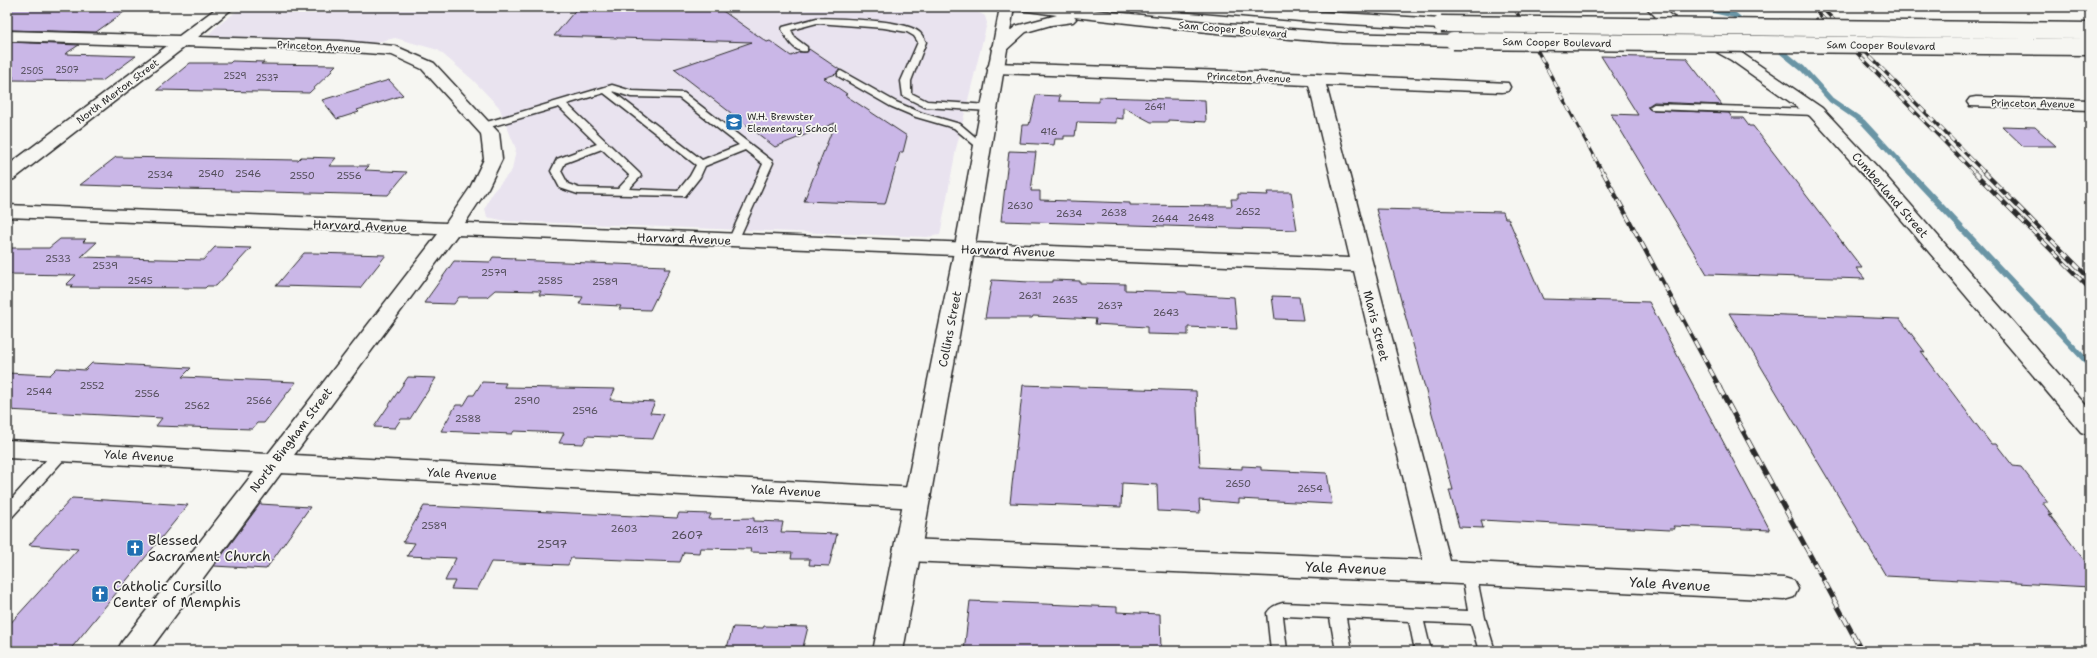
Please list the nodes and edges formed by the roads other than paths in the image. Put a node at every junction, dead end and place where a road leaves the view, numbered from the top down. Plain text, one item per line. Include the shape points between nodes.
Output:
1 (227, 7) edge
2 (1007, 7) edge
3 (1025, 7) edge
4 (1184, 7) edge
5 (1653, 7) edge
6 (1109, 16) junction
7 (2090, 30) edge
8 (7, 36) edge
9 (182, 42) junction
10 (2090, 47) edge
11 (804, 49) dead end
12 (997, 58) junction
13 (840, 74) dead end
14 (1316, 79) junction
15 (1502, 87) dead end
16 (605, 90) junction
17 (1976, 102) dead end
18 (560, 103) junction
19 (2090, 105) edge
20 (1654, 107) dead end
21 (988, 108) junction
22 (1816, 112) junction
23 (483, 126) junction
24 (604, 145) junction
25 (746, 146) junction
26 (982, 147) junction
27 (701, 164) junction
28 (7, 175) edge
29 (620, 193) junction
30 (7, 211) edge
31 (451, 230) junction
32 (734, 241) junction
33 (965, 250) junction
34 (1361, 265) junction
35 (2090, 426) edge
36 (7, 449) edge
37 (62, 452) junction
38 (274, 464) junction
39 (918, 498) junction
40 (7, 513) edge
41 (907, 550) junction
42 (1439, 572) junction
43 (1469, 574) junction
44 (1784, 589) dead end
45 (1337, 612) junction
46 (1414, 615) junction
47 (1477, 618) junction
48 (132, 651) edge
49 (888, 651) edge
50 (1279, 651) edge
51 (1344, 651) edge
52 (1423, 651) edge
53 (1487, 651) edge

1 - 9 street, North Merton Street
2 - 12 street, Collins Street
3 - 6 street, Sam Cooper Boulevard
4 - 7 street, Sam Cooper Boulevard, bridge via 1440,24
5 - 22 street, Cumberland Street via 1665,18 1737,57
6 - 10 street, Sam Cooper Boulevard, bridge via 1225,29 1342,38
6 - 12 street via 1050,20 1022,29
8 - 9 street, Princeton Avenue
9 - 23 street, Princeton Avenue via 340,46 395,51 428,66
9 - 28 street, North Merton Street
11 - 21 lane via 791,39 786,29 817,20 884,25 910,30 917,34 922,42 906,81 906,94 925,104
12 - 14 street, Princeton Avenue
12 - 21 street, Collins Street
13 - 26 lane via 893,104 919,115 958,126
14 - 15 street, Princeton Avenue
14 - 34 street, Maris Street
16 - 18 lane
16 - 25 lane via 612,88 631,94 681,95
16 - 27 lane
17 - 19 street, Princeton Avenue
18 - 23 lane
18 - 24 lane
20 - 22 lane
21 - 26 street, Collins Street
22 - 35 street, Cumberland Street via 1876,177
23 - 31 street, Princeton Avenue via 490,133 494,159 479,188
24 - 29 lane via 636,176
24 - 29 lane via 560,161 556,171 564,186 578,191
25 - 27 lane
25 - 32 lane via 768,163
26 - 33 street, Collins Street
27 - 29 lane via 695,177 680,194
30 - 31 street, Harvard Avenue
31 - 32 street, Harvard Avenue
31 - 38 street, North Bingham Street
32 - 33 street, Harvard Avenue
33 - 34 street, Harvard Avenue
33 - 39 street, Collins Street
34 - 42 street, Maris Street
36 - 37 street, Yale Avenue
37 - 38 street, Yale Avenue
37 - 40 lane
38 - 39 street, Yale Avenue
38 - 48 street, North Bingham Street
39 - 41 street, Collins Street
41 - 42 street, Yale Avenue
41 - 49 street, Collins Street
42 - 43 street, Yale Avenue
43 - 44 street, Yale Avenue
43 - 47 lane
45 - 46 lane
45 - 50 lane via 1283,609 1275,613
45 - 51 lane
46 - 47 lane
46 - 52 lane
47 - 53 lane

